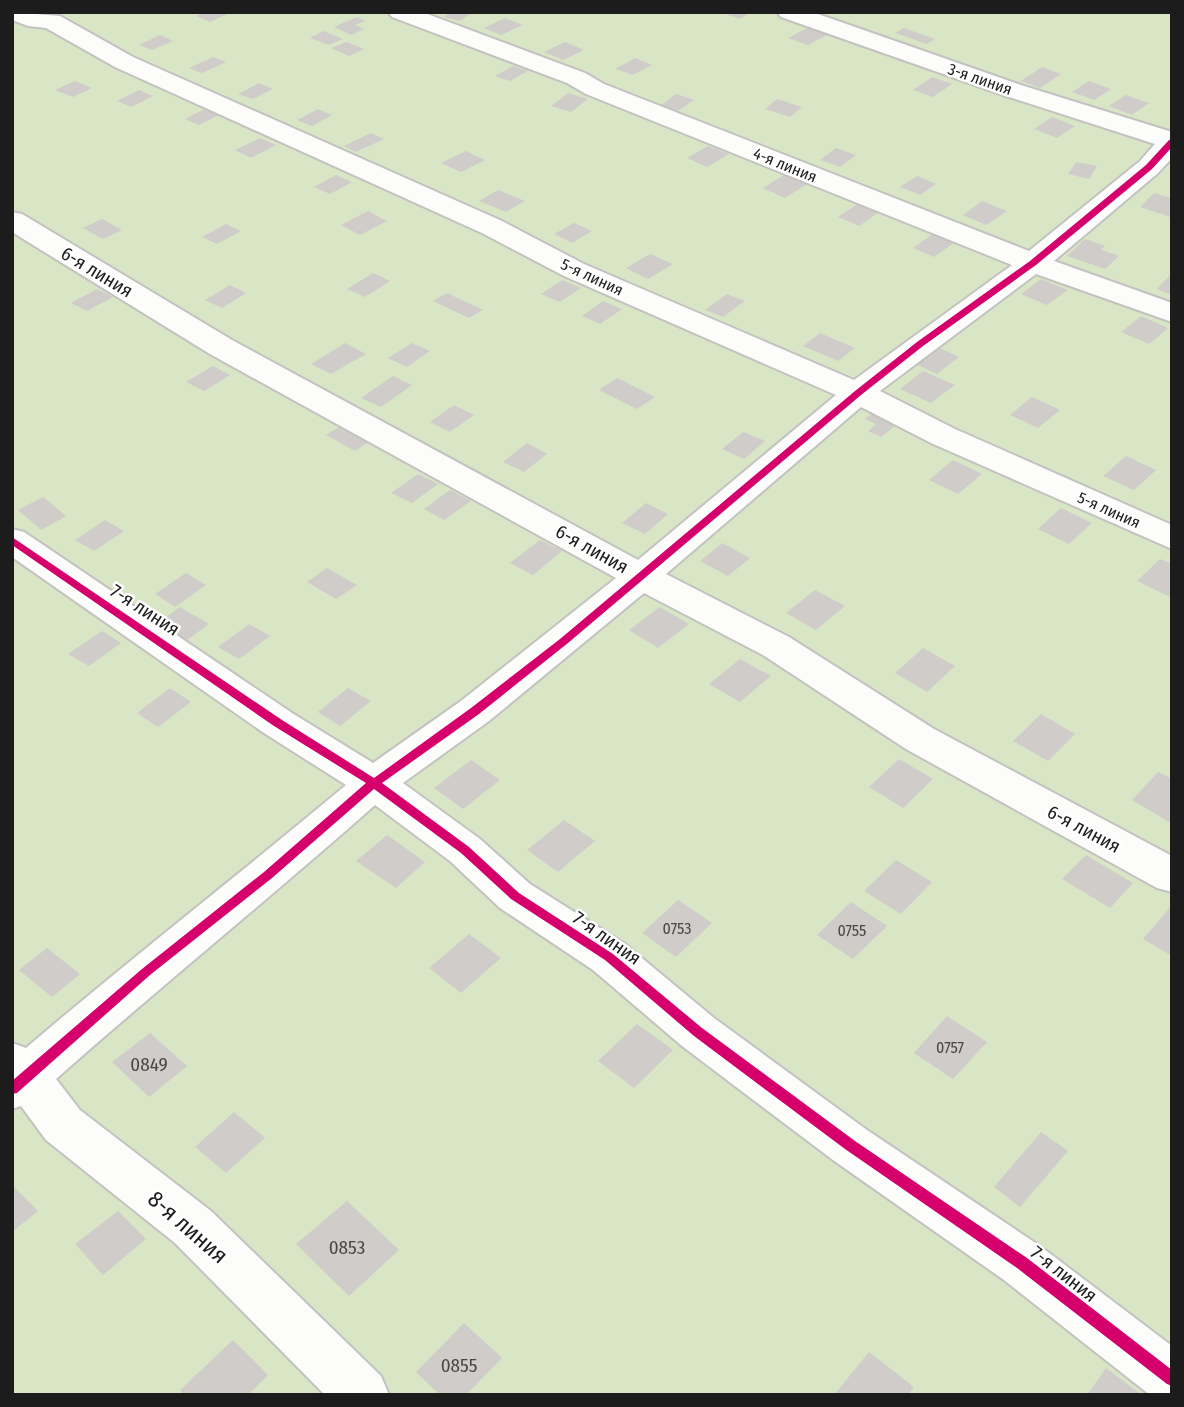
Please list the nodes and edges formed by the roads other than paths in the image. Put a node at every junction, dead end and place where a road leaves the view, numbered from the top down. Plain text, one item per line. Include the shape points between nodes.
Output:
1 (15, 12) edge
2 (400, 12) edge
3 (789, 12) edge
4 (63, 17) edge
5 (12, 34) edge
6 (1172, 141) edge
7 (12, 220) edge
8 (1033, 263) junction
9 (1172, 313) edge
10 (858, 393) junction
11 (1172, 538) edge
12 (12, 540) edge
13 (642, 577) junction
14 (374, 783) junction
15 (1172, 876) edge
16 (17, 1076) edge
17 (1172, 1379) edge
18 (362, 1395) edge

1 - 4 street, 5-я линия via 28,19
2 - 8 street, 4-я линия via 576,78
3 - 6 street, 3-я линия
4 - 5 street
4 - 10 street, 5-я линия via 124,62 492,227 574,270
6 - 8 street via 1149,167
7 - 13 street, 6-я линия via 220,347
8 - 9 street, 4-я линия
8 - 10 street
10 - 11 street, 5-я линия
10 - 13 street
12 - 14 street, 7-я линия via 278,723
13 - 14 street via 475,711
13 - 15 street, 6-я линия via 776,646 920,739
14 - 16 street
14 - 17 street, 7-я линия via 465,850 515,896 609,957 730,1056 1022,1263
16 - 18 street, 8-я линия via 63,1125 193,1227

